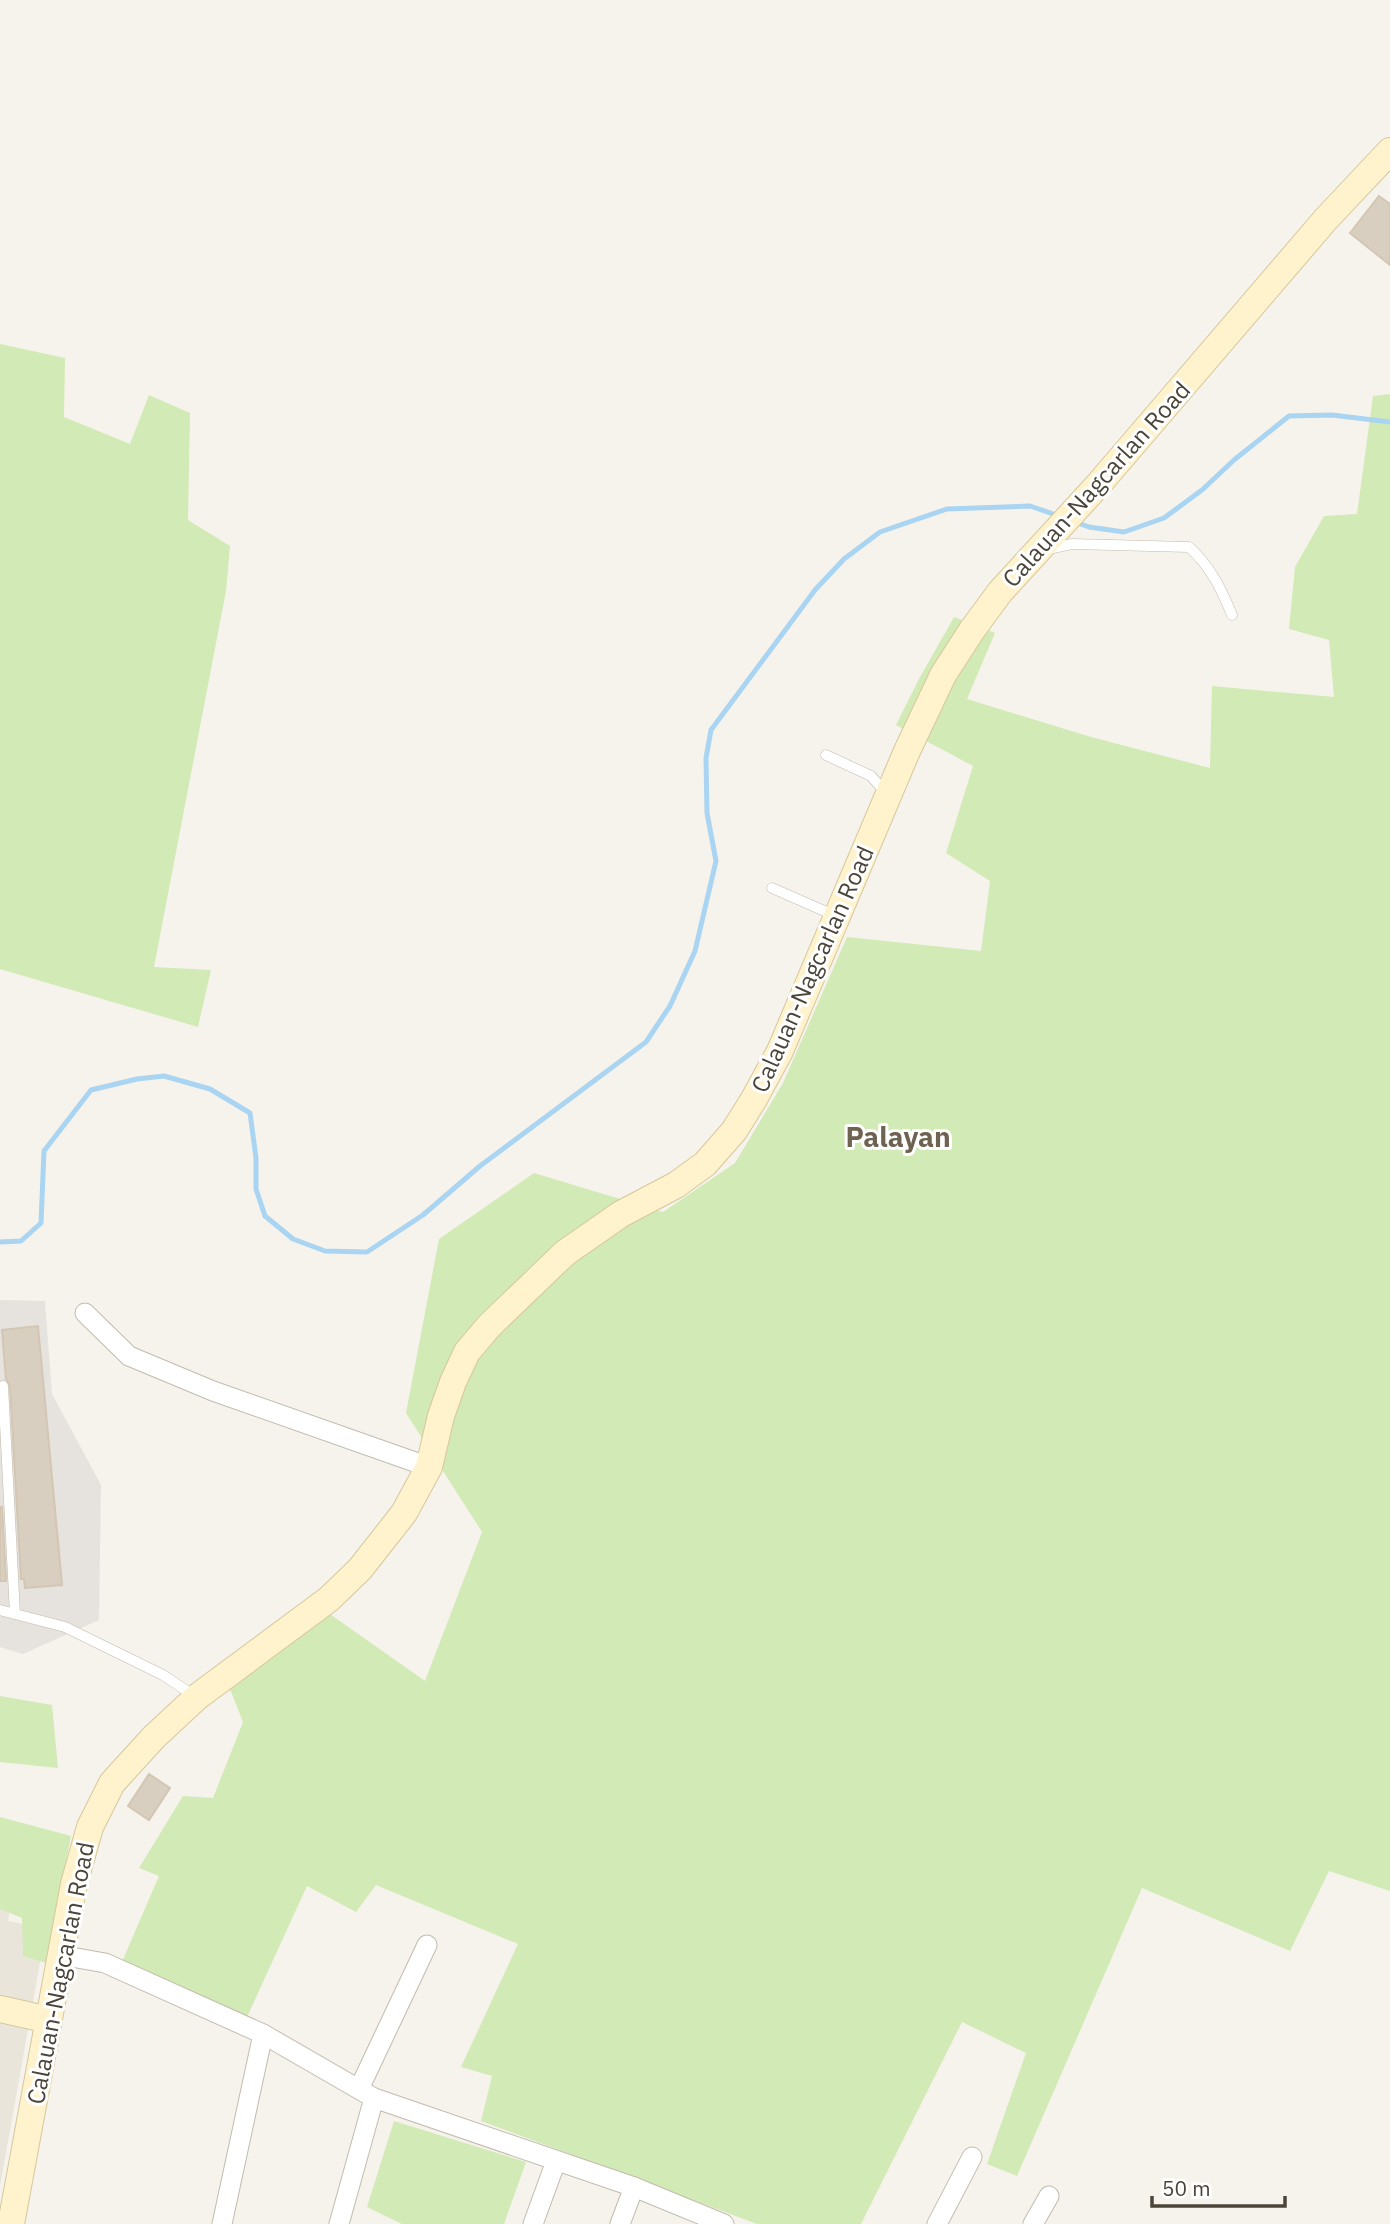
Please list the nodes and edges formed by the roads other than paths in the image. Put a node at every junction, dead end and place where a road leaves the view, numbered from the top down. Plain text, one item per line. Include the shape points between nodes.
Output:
1 (1390, 151) edge
2 (1045, 544) junction
3 (1232, 615) dead end
4 (826, 755) dead end
5 (888, 796) junction
6 (772, 888) dead end
7 (837, 916) junction
8 (85, 1313) dead end
9 (3, 1386) dead end
10 (429, 1467) junction
11 (0, 1610) edge
12 (15, 1614) junction
13 (197, 1697) junction
14 (427, 1945) dead end
15 (60, 1955) junction
16 (0, 2010) edge
17 (49, 2020) junction
18 (264, 2034) junction
19 (367, 2093) junction
20 (972, 2157) dead end
21 (556, 2161) junction
22 (634, 2187) junction
23 (1049, 2196) dead end
24 (11, 2224) edge
25 (222, 2224) edge
26 (339, 2224) edge
27 (533, 2224) edge
28 (620, 2224) edge
29 (724, 2224) edge
30 (937, 2224) edge
31 (1033, 2224) edge

1 - 2 main road, Calauan-Nagcarlan Road
2 - 3 lane via 1189,547 1220,585
2 - 5 main road, Calauan-Nagcarlan Road via 1000,592 943,675
4 - 5 lane via 871,776
5 - 7 main road, Calauan-Nagcarlan Road
6 - 7 lane
7 - 10 main road, Calauan-Nagcarlan Road via 780,1051 734,1131 705,1164 676,1185 565,1253 489,1326 467,1352 453,1382
8 - 10 street via 129,1356 213,1391
9 - 12 lane
10 - 13 main road, Calauan-Nagcarlan Road via 404,1513 352,1577
11 - 12 lane
12 - 13 lane via 65,1627 163,1675
13 - 15 main road, Calauan-Nagcarlan Road via 112,1783 90,1826
14 - 19 street
15 - 17 main road, Calauan-Nagcarlan Road
15 - 18 street via 105,1963
16 - 17 main road
17 - 24 main road, Calauan-Nagcarlan Road
18 - 19 street
18 - 25 street
19 - 21 street
19 - 26 street
20 - 30 street
21 - 22 street
21 - 27 street
22 - 28 street
22 - 29 street
23 - 31 street

